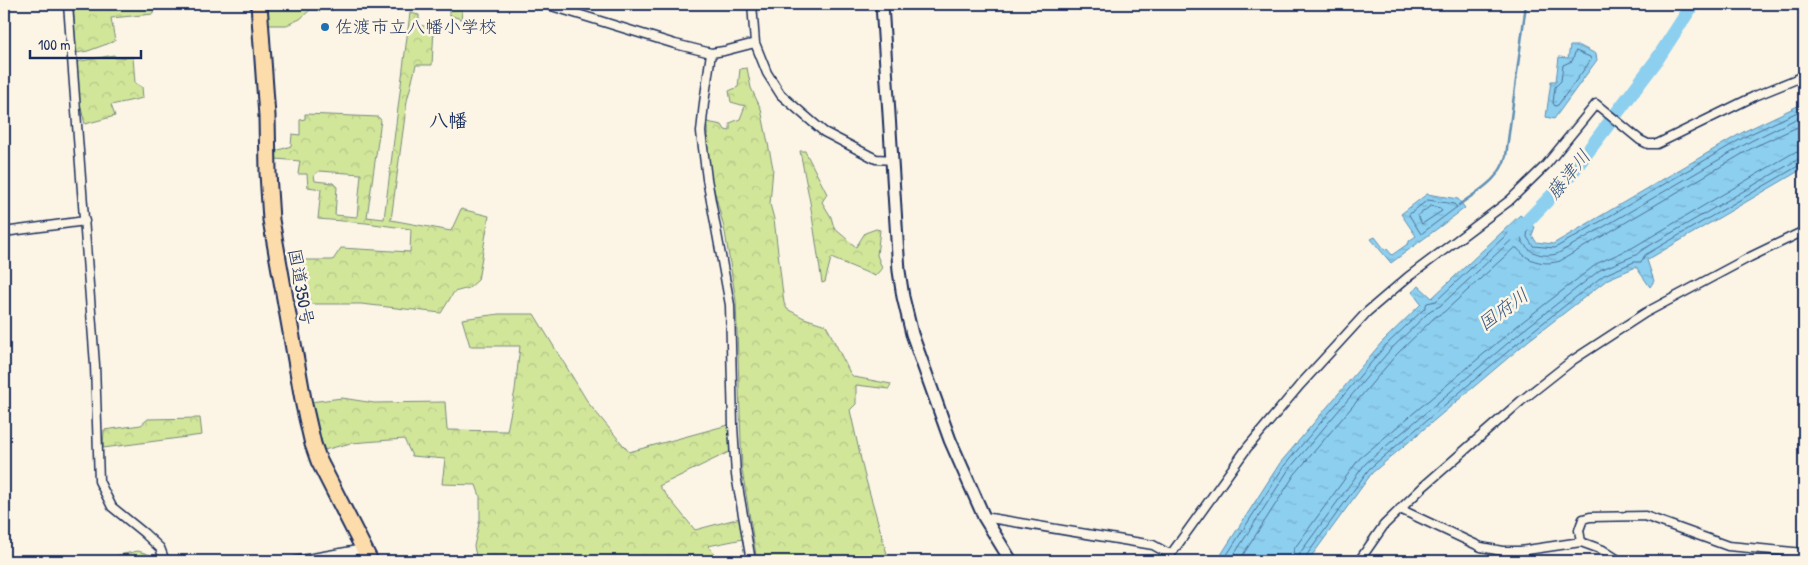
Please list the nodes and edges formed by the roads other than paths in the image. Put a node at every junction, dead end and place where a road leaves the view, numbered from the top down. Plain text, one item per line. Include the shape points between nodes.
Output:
1 (68, 4) edge
2 (259, 4) edge
3 (545, 4) edge
4 (752, 4) edge
5 (882, 4) edge
6 (755, 42) junction
7 (711, 53) junction
8 (1804, 76) edge
9 (892, 160) junction
10 (85, 221) junction
11 (1804, 231) edge
12 (4, 232) edge
13 (1400, 509) junction
14 (984, 517) junction
15 (1581, 542) junction
16 (1804, 553) edge
17 (367, 555) edge
18 (1168, 558) edge
19 (165, 561) edge
20 (296, 561) edge
21 (751, 561) edge
22 (1011, 561) edge
23 (1359, 561) edge
24 (1620, 561) edge

1 - 10 street
2 - 17 highway, 国道350号 via 268,116 271,220 304,405 319,461
3 - 7 street
4 - 6 street
5 - 9 street
6 - 7 street
6 - 9 street via 781,95 812,123 876,160
7 - 21 street via 701,132 730,305 736,475
8 - 18 street via 1657,144 1648,144 1596,104 1546,165 1509,201 1366,312 1247,448
9 - 14 street via 899,271 912,334 950,440
10 - 12 street
10 - 19 street via 99,481 112,507 160,548
11 - 13 street via 1750,256 1645,313 1573,360 1488,429
13 - 15 street via 1480,547 1520,551
13 - 23 street via 1384,525
14 - 18 street via 1153,545
14 - 22 street
15 - 16 street via 1579,530 1583,519 1645,516 1728,546
15 - 24 street
17 - 20 street

